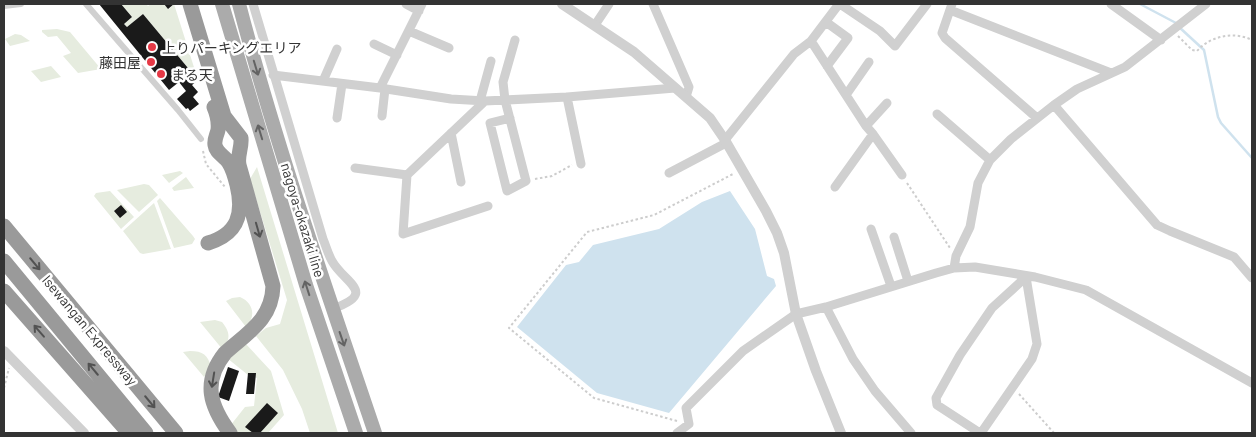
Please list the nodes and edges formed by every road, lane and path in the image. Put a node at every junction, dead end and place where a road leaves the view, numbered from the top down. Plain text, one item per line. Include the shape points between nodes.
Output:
1 (4, 4) edge
2 (21, 4) edge
3 (86, 4) edge
4 (182, 4) edge
5 (190, 4) edge
6 (222, 4) edge
7 (239, 4) edge
8 (253, 4) edge
9 (406, 4) edge
10 (562, 4) edge
11 (609, 4) edge
12 (653, 4) edge
13 (840, 4) edge
14 (926, 4) edge
15 (1111, 4) edge
16 (1206, 4) edge
17 (420, 7) edge
18 (951, 7) edge
19 (826, 22) junction
20 (595, 25) junction
21 (1172, 30) junction
22 (409, 31) junction
23 (515, 40) dead end
24 (1161, 40) junction
25 (1252, 40) edge
26 (811, 41) junction
27 (374, 44) dead end
28 (449, 48) dead end
29 (337, 49) dead end
30 (397, 55) junction
31 (491, 61) dead end
32 (869, 62) dead end
33 (827, 66) junction
34 (1111, 73) junction
35 (273, 75) junction
36 (323, 81) junction
37 (342, 84) junction
38 (382, 88) junction
39 (675, 88) junction
40 (846, 95) junction
41 (686, 96) junction
42 (567, 97) junction
43 (505, 100) junction
44 (483, 101) junction
45 (886, 104) dead end
46 (1054, 105) junction
47 (937, 114) dead end
48 (382, 116) dead end
49 (337, 118) dead end
50 (510, 118) dead end
51 (1037, 118) junction
52 (866, 126) junction
53 (452, 132) junction
54 (873, 134) junction
55 (201, 139) joint
56 (726, 141) junction
57 (990, 160) junction
58 (580, 163) joint
59 (355, 168) dead end
60 (742, 170) junction
61 (669, 173) dead end
62 (407, 175) junction
63 (902, 175) joint
64 (526, 181) junction
65 (461, 182) dead end
66 (836, 187) dead end
67 (228, 191) dead end
68 (488, 206) dead end
69 (4, 226) edge
70 (871, 229) dead end
71 (894, 237) dead end
72 (208, 243) dead end
73 (956, 256) junction
74 (4, 261) edge
75 (954, 268) junction
76 (1026, 277) junction
77 (1252, 278) edge
78 (908, 281) junction
79 (891, 286) junction
80 (4, 291) edge
81 (826, 307) junction
82 (332, 309) junction
83 (796, 314) junction
84 (4, 351) edge
85 (12, 359) junction
86 (1252, 383) edge
87 (4, 388) edge
88 (1013, 388) junction
89 (689, 424) junction
90 (84, 433) edge
91 (129, 433) edge
92 (146, 433) edge
93 (176, 433) edge
94 (230, 433) edge
95 (356, 433) edge
96 (375, 433) edge
97 (677, 433) edge
98 (841, 433) edge
99 (911, 433) edge
100 (980, 433) edge
101 (1054, 433) edge

1 - 2 street
3 - 55 street
4 - 72 highway via 217,115 215,146 233,171 240,197 234,227 224,238
5 -> 94 highway via 224,116 241,138 239,165 274,286 264,317 225,353 213,374 214,407
95 -> 6 main road, nagoya-okazaki line via 306,285
7 -> 82 main road, nagoya-okazaki line
8 - 35 street
9 - 17 street
10 - 20 street
11 - 20 street
12 - 41 street via 688,87
13 - 14 street via 880,31 895,46
13 - 19 street
15 - 24 street
16 - 21 street
17 - 22 street
18 - 34 street
18 - 51 street via 942,33
19 - 26 street
19 - 33 street via 848,38
20 - 39 street via 634,52
21 - 24 street
21 - 25 path via 1197,51 1202,44 1229,35
22 - 28 street
22 - 30 street
23 - 43 street via 503,82
24 - 34 street via 1125,68
26 - 33 street
26 - 56 street via 794,54
27 - 30 street
29 - 36 street
30 - 38 street
31 - 44 street
32 - 40 street
33 - 40 street
34 - 46 street via 1077,89
35 - 36 street
35 - 82 street via 323,239 332,262 354,284 356,291 348,303
36 - 37 street
37 - 38 street
37 - 49 street
38 - 44 street
38 - 48 street
39 - 41 street
39 - 42 street
40 - 52 street
41 - 56 street via 710,118
42 - 43 street
42 - 58 street
43 - 44 street
43 - 64 street
44 - 53 street
45 - 52 street
46 - 51 street
46 - 77 street via 1157,224 1234,257
47 - 57 street
50 - 64 street via 490,123 507,192
51 - 57 street
52 - 54 street
53 - 62 street
53 - 65 street
54 - 63 street
54 - 66 street
55 - 67 path via 206,164
56 - 60 street
56 - 61 street
57 - 73 street via 978,183 970,227
58 - 64 path via 552,176
59 - 62 street
60 - 83 street via 778,233
60 - 89 path via 654,215 587,232 509,328 594,398
62 - 68 street via 403,234
63 - 73 path
69 -> 93 highway, Isewangan Expressway
70 - 79 street
71 - 78 street
73 - 75 street
92 -> 74 highway, Isewangan Expressway
75 - 76 street via 975,267
75 - 78 street
76 - 86 street via 1086,290
76 - 88 street via 1037,344 1032,359
76 - 100 street via 992,308 936,398 937,405
78 - 79 street
79 - 81 street
91 -> 80 highway
81 - 83 street
81 - 99 street via 852,359
82 -> 96 main road, nagoya-okazaki line
83 - 89 street via 742,351 686,408
83 - 98 street
84 - 85 street
85 - 87 path
85 - 90 street
88 - 100 street
88 - 101 path
89 - 97 street

